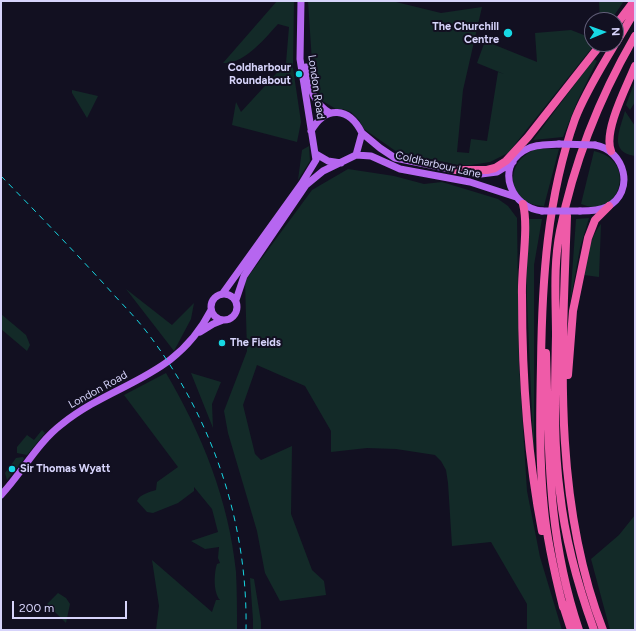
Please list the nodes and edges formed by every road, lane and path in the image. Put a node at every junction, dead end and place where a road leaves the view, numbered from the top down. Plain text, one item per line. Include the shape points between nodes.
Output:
1 (301, 1) edge
2 (634, 1) edge
3 (635, 11) edge
4 (624, 14) edge
5 (624, 30) edge
6 (635, 36) edge
7 (300, 46) junction
8 (595, 52) edge
9 (611, 52) edge
10 (635, 66) edge
11 (330, 113) junction
12 (310, 131) junction
13 (362, 133) junction
14 (528, 137) junction
15 (611, 151) junction
16 (316, 154) junction
17 (356, 155) junction
18 (515, 159) junction
19 (341, 163) junction
20 (456, 170) junction
21 (516, 197) junction
22 (568, 198) junction
23 (523, 204) junction
24 (609, 206) junction
25 (548, 236) junction
26 (223, 293) junction
27 (236, 300) junction
28 (211, 310) junction
29 (223, 320) junction
30 (199, 332) junction
31 (566, 453) junction
32 (1, 496) edge
33 (563, 607) junction
34 (571, 630) edge
35 (579, 630) edge
36 (594, 630) edge
37 (603, 630) edge

1 - 7 main road, London Road
2 - 4 highway
3 - 5 highway
6 - 22 highway via 585,139
7 - 11 main road, London Road via 314,98
7 - 12 main road, London Road
8 - 14 highway
9 - 25 highway via 576,117 563,156
10 - 15 highway via 611,131
11 - 12 main road via 316,121
11 - 13 main road via 347,115 354,119
12 - 16 main road
13 - 17 main road
13 - 20 main road, Coldharbour Lane via 395,158
14 - 18 highway
14 - 20 highway via 506,161 495,168
15 - 18 main road, bridge via 595,145 534,146
15 - 24 main road via 622,164 625,178 620,195
16 - 19 main road via 328,161
16 - 26 main road via 316,160 302,183
17 - 19 main road
17 - 21 main road, Coldharbour Lane via 371,156 400,169 470,182
18 - 20 main road, Coldharbour Lane via 503,170 491,174
18 - 21 main road via 509,181
19 - 27 main road via 323,171 306,185 244,276
21 - 23 main road
22 - 31 highway via 562,355
22 - 36 highway via 559,233 556,268 557,452 566,531
23 - 24 main road, bridge via 542,211 595,210
23 - 33 highway via 525,224 522,296 528,442 546,553
24 - 31 highway via 598,216 590,232 574,311 568,375
25 - 33 highway via 541,328 542,481 548,538
25 - 35 highway via 545,306 551,496 561,565
26 - 27 main road via 231,295
26 - 28 main road via 214,298
27 - 29 main road via 236,312 231,318
28 - 29 main road via 216,317
28 - 30 main road, London Road
29 - 30 main road, London Road
30 - 32 main road, London Road via 162,367 90,404 62,424 30,458
31 - 37 highway via 577,537 590,592
33 - 34 highway

